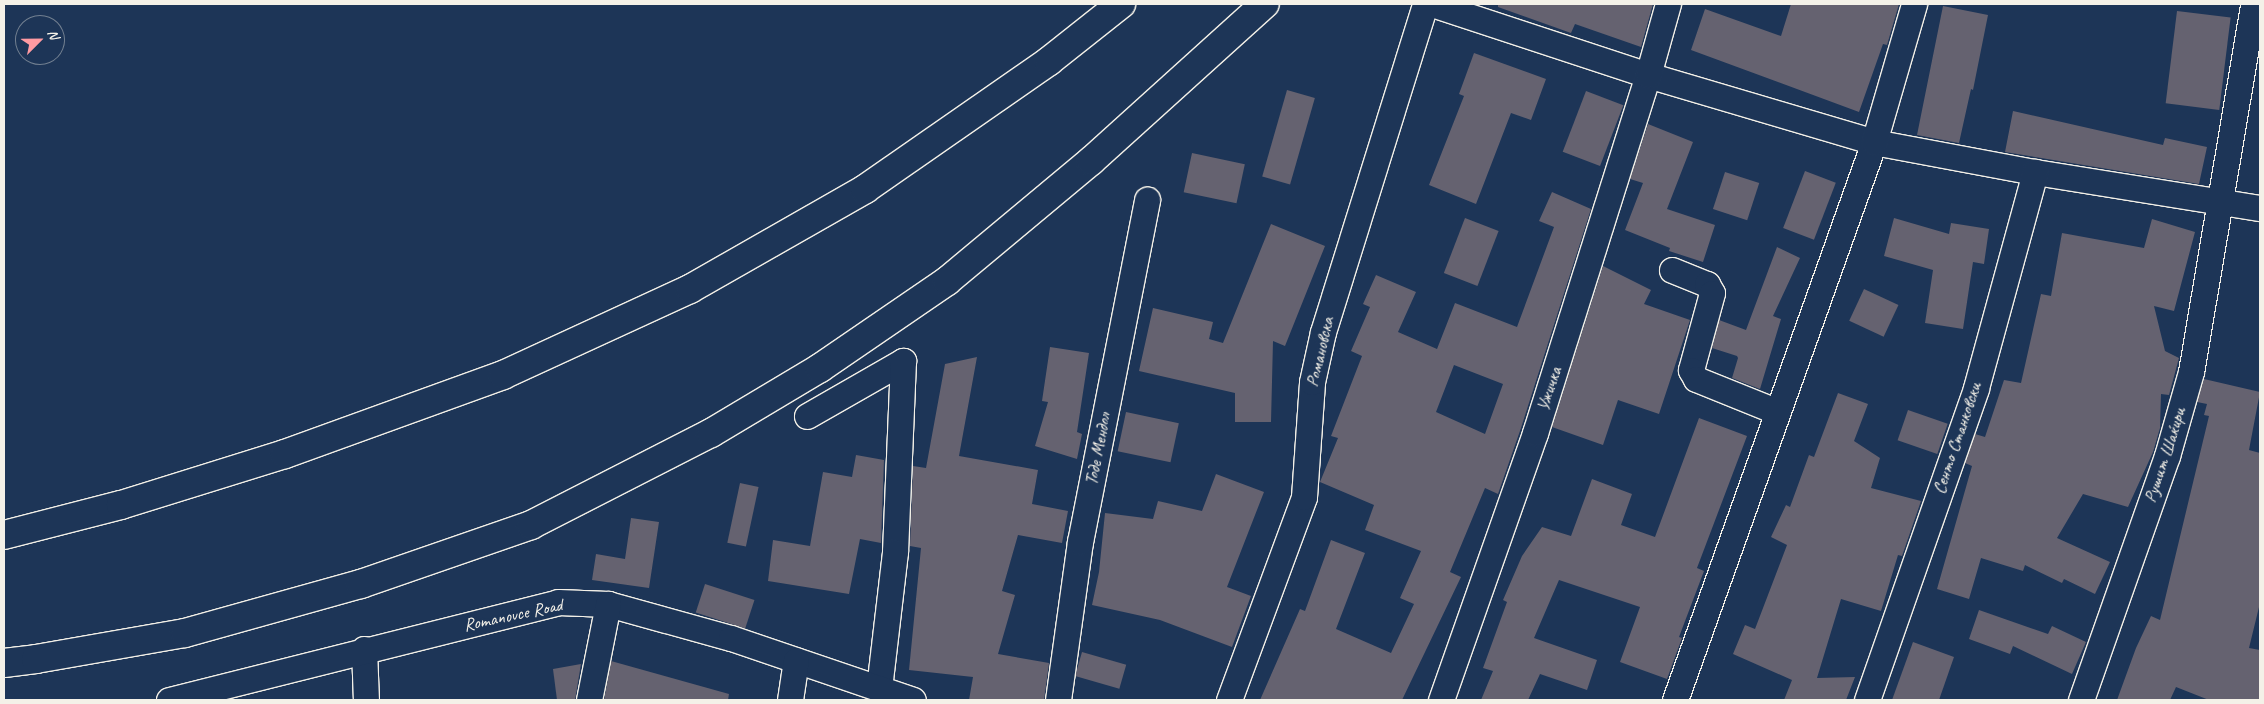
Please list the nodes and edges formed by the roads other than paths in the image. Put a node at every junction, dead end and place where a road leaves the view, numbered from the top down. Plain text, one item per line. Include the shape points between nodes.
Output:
1 (1121, 4) edge
2 (1265, 4) edge
3 (1425, 4) edge
4 (1432, 4) edge
5 (1668, 4) edge
6 (1914, 4) edge
7 (2253, 4) edge
8 (1648, 75) junction
9 (1874, 142) junction
10 (2035, 172) junction
11 (1147, 199) dead end
12 (2221, 202) junction
13 (2260, 208) edge
14 (1672, 270) dead end
15 (1778, 412) junction
16 (807, 416) dead end
17 (4, 535) edge
18 (608, 604) junction
19 (364, 649) junction
20 (796, 660) junction
21 (4, 663) edge
22 (878, 688) junction
23 (176, 699) edge
24 (366, 700) edge
25 (589, 700) edge
26 (790, 700) edge
27 (912, 700) edge
28 (1058, 700) edge
29 (1229, 700) edge
30 (1442, 700) edge
31 (1675, 700) edge
32 (1867, 700) edge
33 (2081, 700) edge

1 - 17 highway via 1049,61 864,189 690,289 503,375 285,454 121,505
2 - 21 highway via 1091,162 947,281 820,368 711,433 531,525 360,584 185,633
3 - 29 street, Романовска via 1323,332 1312,382 1304,497
4 - 8 street
5 - 8 street, Ужичка
6 - 9 street
7 - 12 street, Рушит Шаќири
8 - 9 street
8 - 30 street, Ужичка via 1535,433
9 - 10 street
9 - 15 street
10 - 12 street
10 - 32 street, Сенто Станковски via 1976,388
11 - 28 street, Тоде Мендол via 1080,542
12 - 13 street
12 - 33 street, Рушит Шаќири via 2191,372 2170,447
14 - 15 street via 1707,284 1712,293 1691,370 1696,379
15 - 31 street
16 - 22 street via 903,361 895,552
18 - 19 street, Romanovce Road via 558,602
18 - 20 street, Romanovce Road via 731,638
18 - 25 street
19 - 23 street, Romanovce Road
19 - 24 street
20 - 22 street, Romanovce Road
20 - 26 street
22 - 27 street, Romanovce Road

